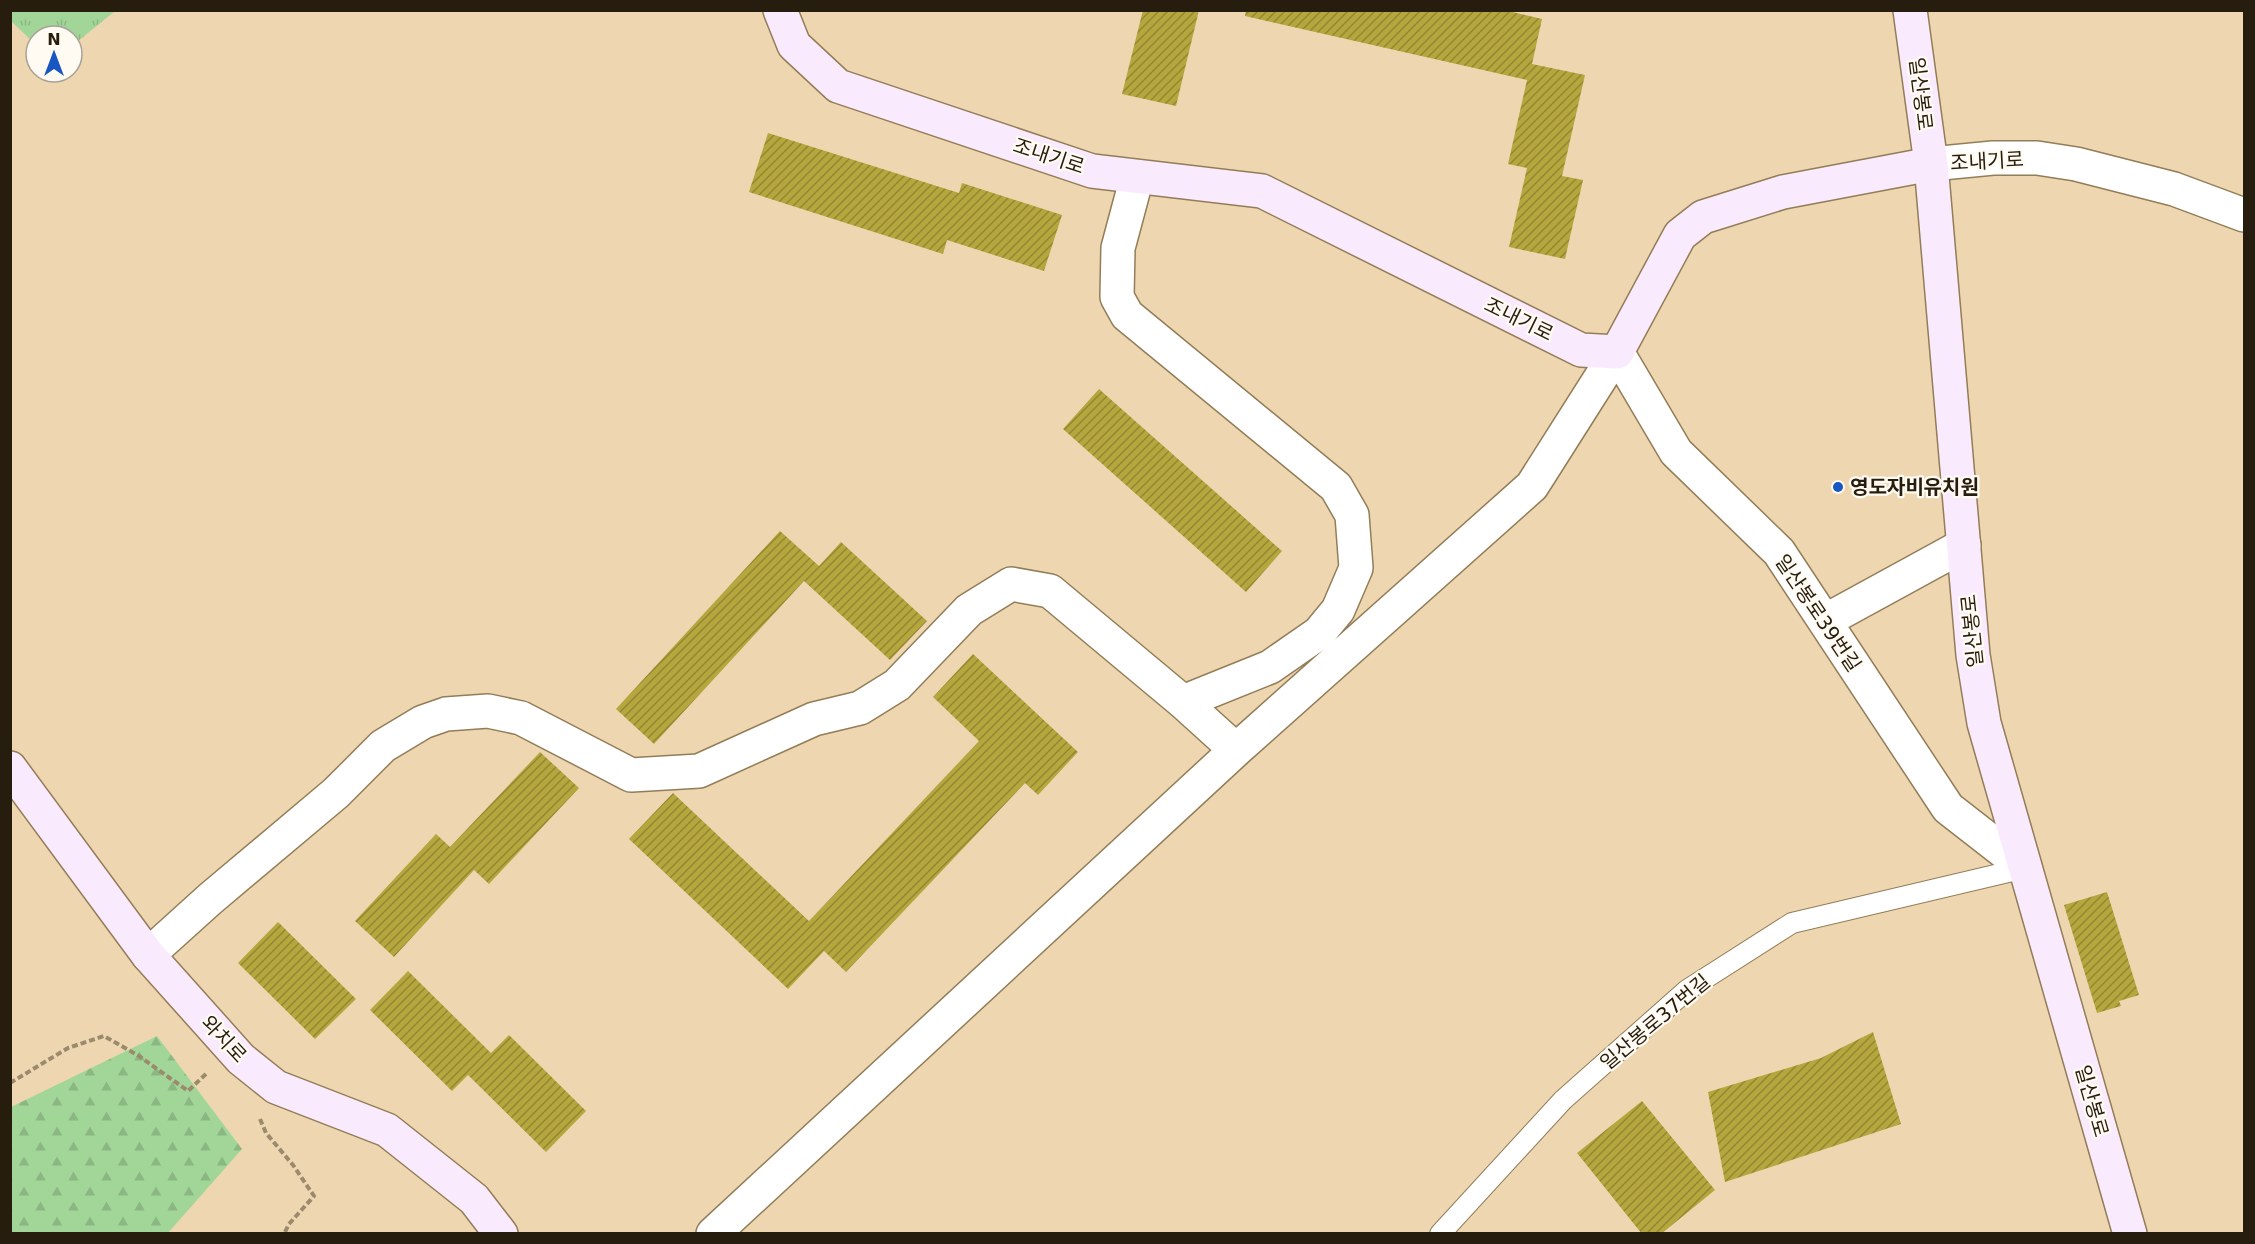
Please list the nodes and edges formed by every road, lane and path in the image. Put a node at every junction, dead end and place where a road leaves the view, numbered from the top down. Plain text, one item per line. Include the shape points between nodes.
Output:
1 (780, 10) edge
2 (1910, 10) edge
3 (1930, 164) junction
4 (1137, 177) junction
5 (2244, 214) edge
6 (1617, 352) junction
7 (1964, 545) junction
8 (1825, 621) junction
9 (1183, 702) junction
10 (1236, 750) junction
11 (10, 768) edge
12 (2025, 868) junction
13 (148, 955) junction
14 (233, 1049) junction
15 (10, 1083) edge
16 (276, 1087) junction
17 (284, 1233) edge
18 (501, 1233) edge
19 (713, 1233) edge
20 (1440, 1233) edge
21 (2130, 1233) edge

1 - 4 street, 조내기로 via 794,45 838,86 1092,171
2 - 3 street, 일산봉로
3 - 5 street, 조내기로 via 1993,158 2037,158 2076,164 2175,189
3 - 6 street, 조내기로 via 1783,192 1703,217 1680,235
3 - 7 street, 일산봉로
4 - 6 street, 조내기로 via 1262,191 1581,350
4 - 9 street via 1118,248 1117,297 1127,315 1336,487 1352,514 1356,568 1338,610 1319,633 1270,667
6 - 8 street, 일산봉로39번길 via 1676,452 1779,552
6 - 10 street via 1532,486
7 - 8 street
7 - 12 street, 일산봉로 via 1973,655 1984,723
8 - 12 street, 일산봉로39번길 via 1948,808
9 - 10 street
9 - 13 street via 1050,591 1011,584 969,610 897,685 860,708 814,719 699,771 631,775 521,718 488,711 446,714 423,722 383,746 336,793
10 - 19 street
11 - 13 street, 와치로
12 - 20 lane, 일산봉로37번길 via 1792,923 1687,990 1563,1100
12 - 21 street, 일산봉로
13 - 14 street, 와치로
14 - 15 path via 188,1091 104,1036 68,1048
14 - 16 street, 와치로
16 - 17 path via 260,1119 266,1133 314,1196
16 - 18 street, 와치로 via 387,1130 474,1199

